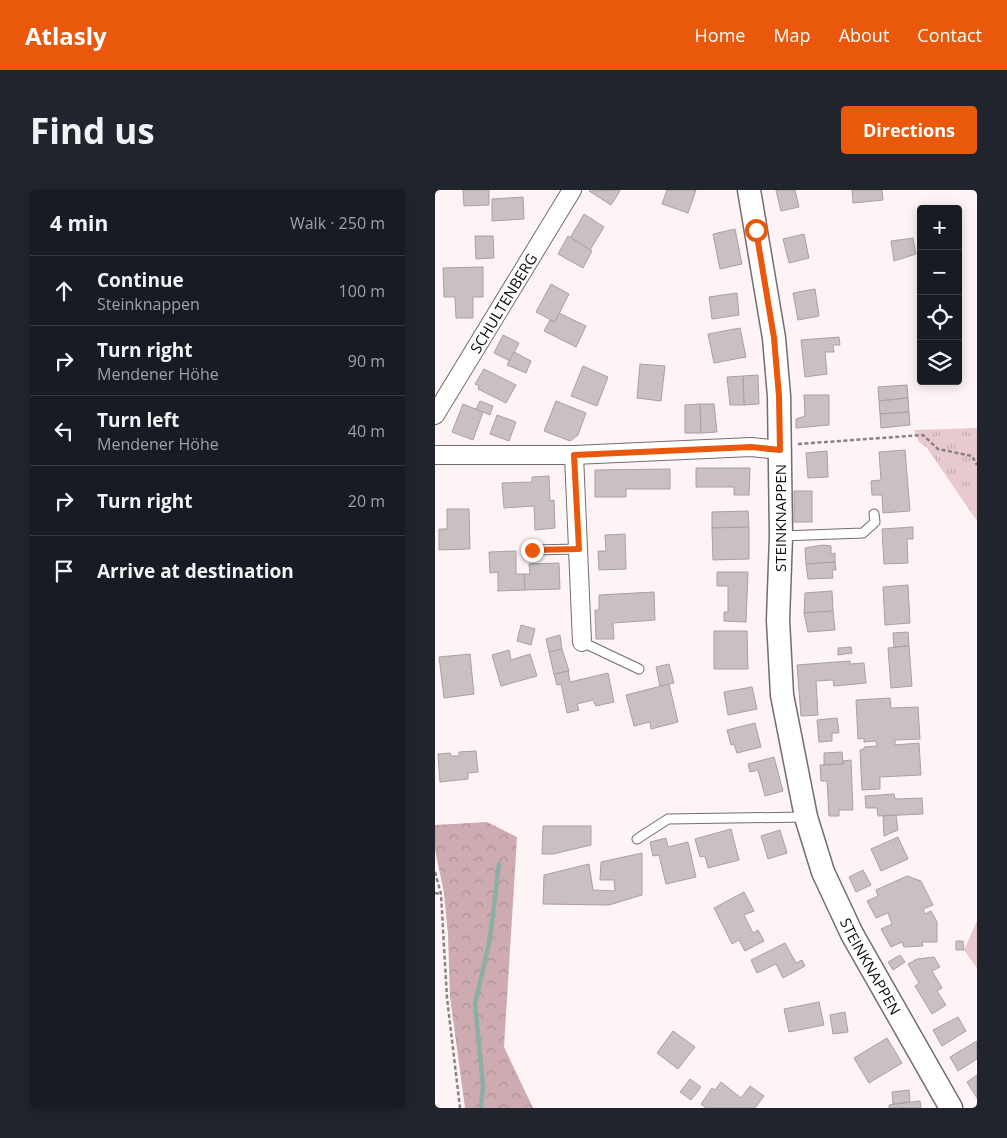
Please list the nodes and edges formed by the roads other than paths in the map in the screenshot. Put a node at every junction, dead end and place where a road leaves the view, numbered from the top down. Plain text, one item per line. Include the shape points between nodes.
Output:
1 (572, 190) edge
2 (749, 190) edge
3 (435, 415) edge
4 (780, 450) junction
5 (574, 455) junction
6 (435, 456) edge
7 (874, 514) dead end
8 (781, 536) junction
9 (579, 549) junction
10 (532, 550) dead end
11 (582, 642) joint
12 (639, 669) dead end
13 (806, 817) junction
14 (637, 839) dead end
15 (951, 1108) edge

1 - 3 street, SCHULTENBERG
2 - 4 street, STEINKNAPPEN via 774,338
4 - 5 street via 751,447
4 - 8 street, STEINKNAPPEN
5 - 6 street
5 - 9 street
7 - 8 lane via 875,522 863,533
8 - 13 street, STEINKNAPPEN via 778,620 782,695
9 - 10 lane
9 - 11 street
11 - 12 lane
13 - 14 lane via 668,819
13 - 15 street, STEINKNAPPEN via 823,872 853,934

